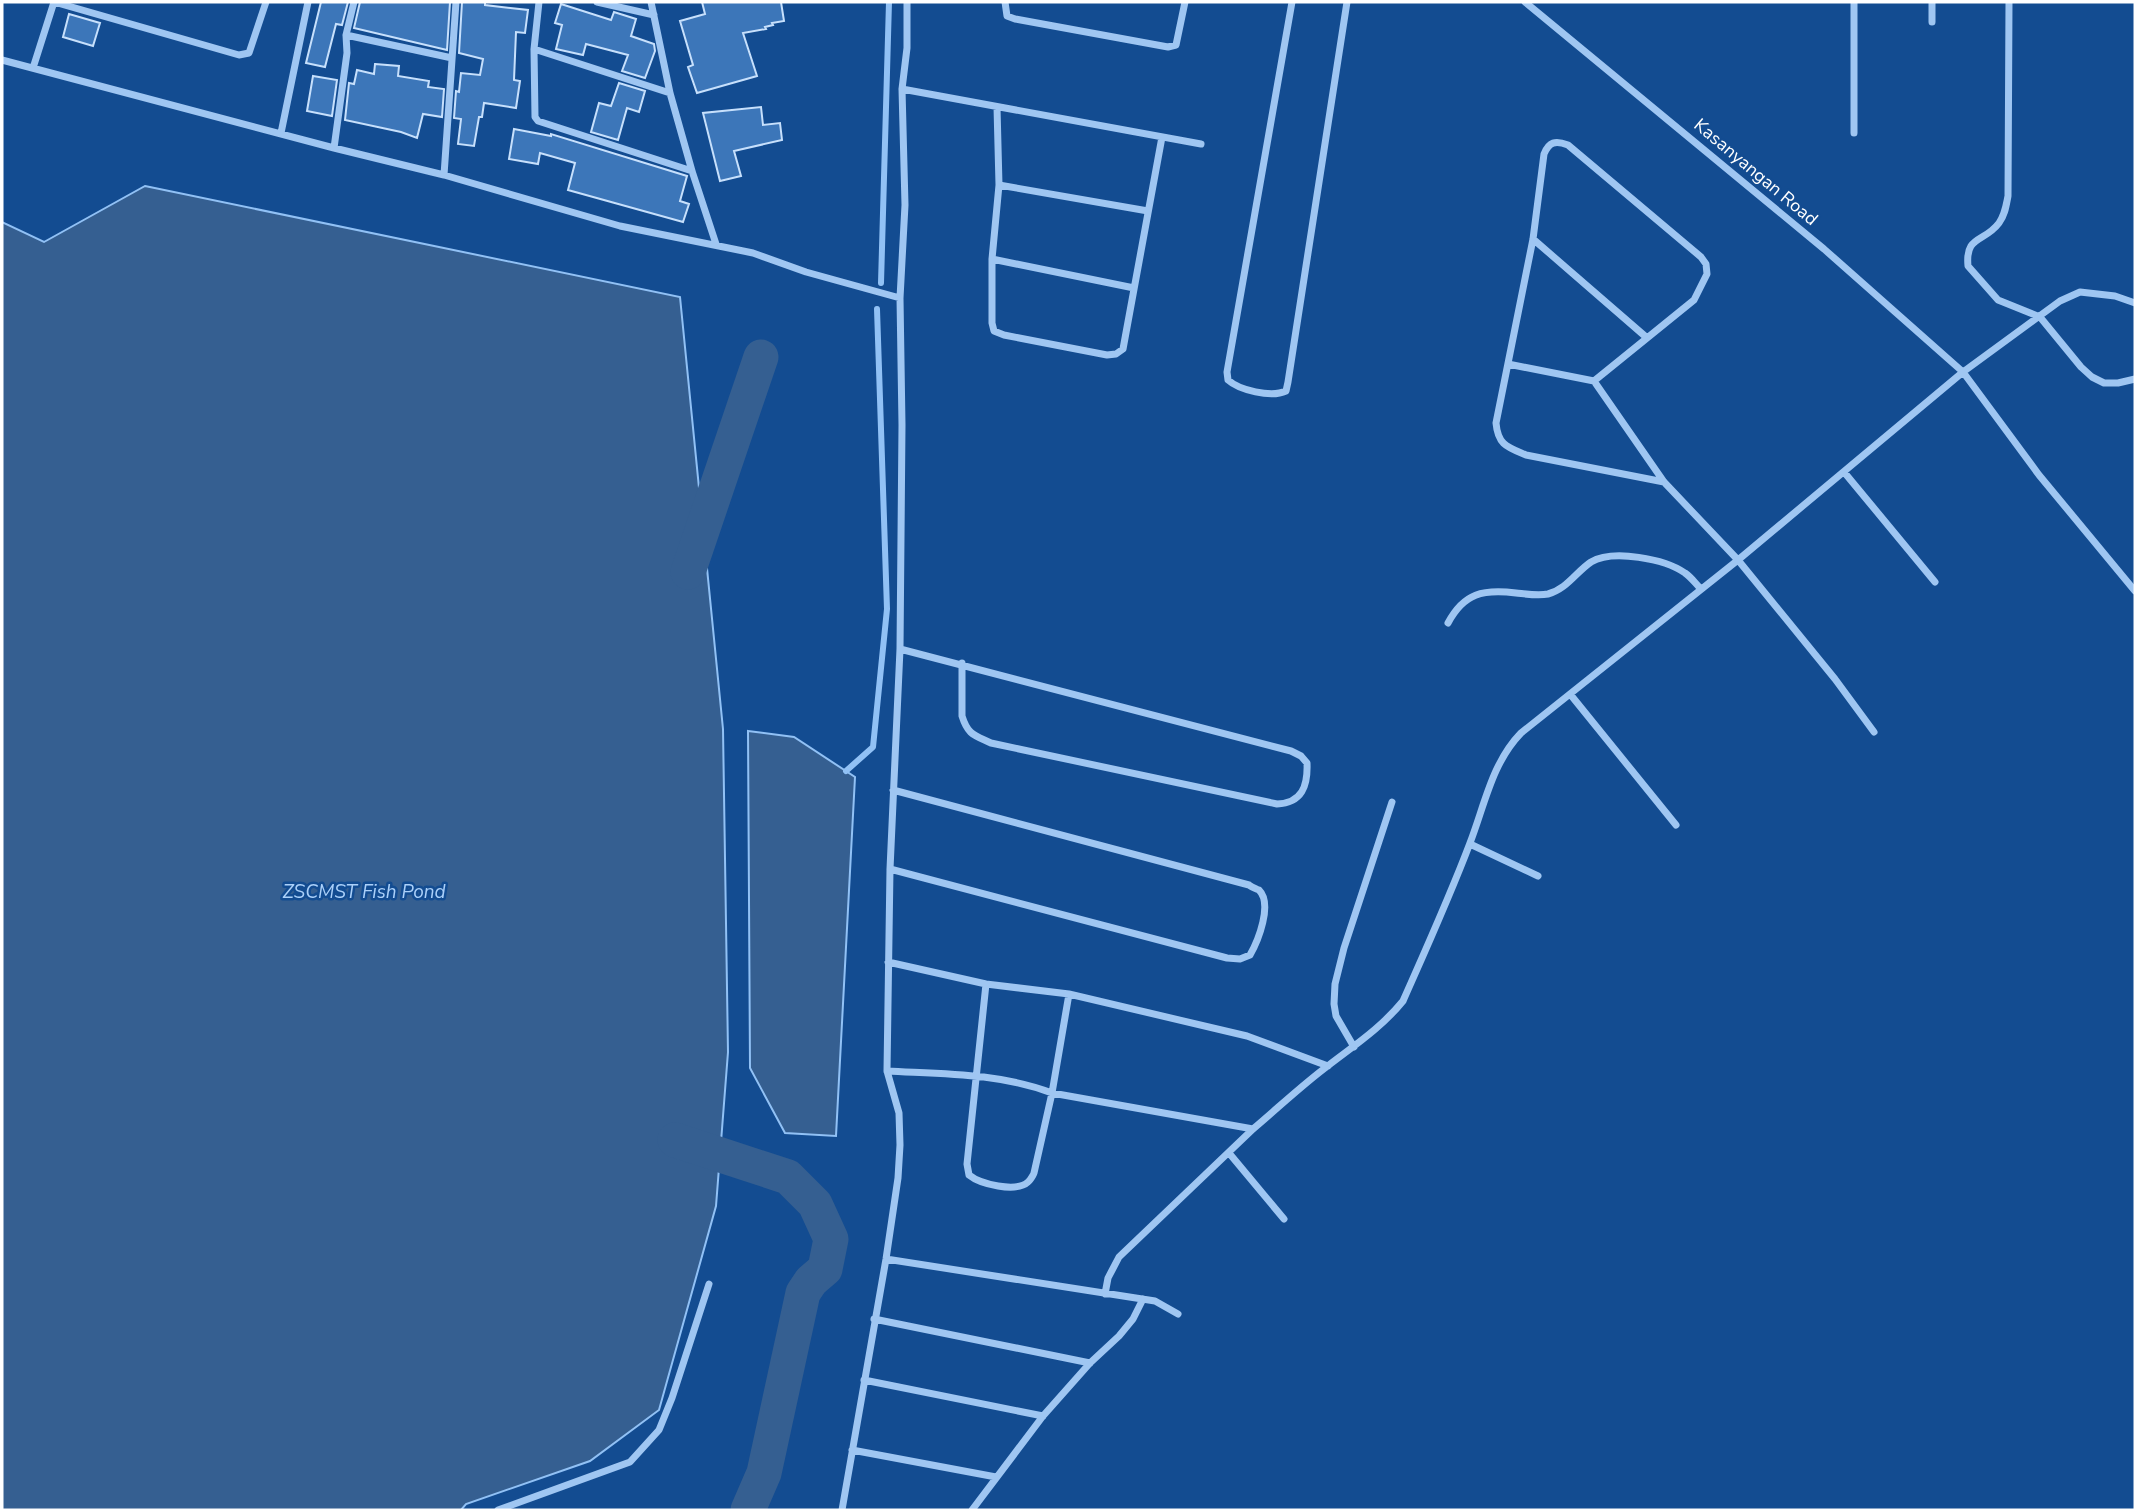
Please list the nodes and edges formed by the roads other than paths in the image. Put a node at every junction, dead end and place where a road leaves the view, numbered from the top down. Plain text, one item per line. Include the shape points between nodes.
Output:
1 (54, 2) edge
2 (265, 2) edge
3 (308, 2) edge
4 (354, 2) edge
5 (456, 2) edge
6 (539, 2) edge
7 (597, 2) edge
8 (651, 2) edge
9 (906, 2) edge
10 (1005, 2) edge
11 (1185, 2) edge
12 (1292, 2) edge
13 (1347, 2) edge
14 (1525, 2) edge
15 (1854, 2) edge
16 (1932, 2) edge
17 (2009, 2) edge
18 (654, 15) junction
19 (1932, 22) dead end
20 (346, 36) junction
21 (534, 48) junction
22 (452, 58) junction
23 (2, 60) edge
24 (33, 68) junction
25 (902, 89) junction
26 (670, 93) junction
27 (997, 107) junction
28 (281, 133) junction
29 (1854, 133) dead end
30 (1162, 137) junction
31 (1201, 144) dead end
32 (334, 148) junction
33 (692, 171) junction
34 (444, 175) junction
35 (999, 185) junction
36 (1148, 211) junction
37 (1533, 239) junction
38 (716, 244) junction
39 (992, 259) junction
40 (1134, 288) junction
41 (900, 298) junction
42 (2135, 303) edge
43 (2040, 317) junction
44 (1646, 337) junction
45 (1508, 365) junction
46 (1963, 372) junction
47 (2135, 379) edge
48 (1594, 380) junction
49 (1844, 472) junction
50 (1664, 482) junction
51 (1738, 559) junction
52 (1935, 582) dead end
53 (1700, 588) junction
54 (2135, 591) edge
55 (1448, 623) dead end
56 (900, 649) junction
57 (962, 663) junction
58 (1570, 694) junction
59 (1874, 732) dead end
60 (893, 790) junction
61 (1392, 802) dead end
62 (1676, 825) dead end
63 (1470, 844) junction
64 (890, 869) junction
65 (1538, 876) dead end
66 (888, 962) junction
67 (986, 984) junction
68 (1069, 995) junction
69 (1354, 1047) junction
70 (1328, 1066) junction
71 (887, 1071) junction
72 (978, 1076) junction
73 (1052, 1093) junction
74 (1253, 1129) junction
75 (1229, 1153) junction
76 (1284, 1219) dead end
77 (886, 1259) junction
78 (709, 1284) dead end
79 (1105, 1294) junction
80 (1143, 1299) junction
81 (1178, 1314) dead end
82 (874, 1319) junction
83 (1090, 1363) junction
84 (864, 1380) junction
85 (1043, 1416) junction
86 (852, 1450) junction
87 (996, 1477) junction
88 (498, 1510) edge
89 (842, 1510) edge
90 (972, 1510) edge

1 - 2 street via 239,55 249,53 253,45
1 - 24 street
3 - 28 street
4 - 20 street
5 - 22 street
6 - 21 street
7 - 18 street
8 - 18 street
9 - 25 street
10 - 11 street via 1007,16 1015,19 1168,47 1176,45
12 - 13 street via 1227,372 1236,387 1279,395 1288,382
14 - 46 street, Kasanyangan Road via 1814,240
15 - 29 street
16 - 19 street
17 - 43 street via 2008,196 1998,224 1973,241 1967,256 1968,266 1998,300
18 - 26 street
20 - 22 street
20 - 32 street
21 - 26 street
21 - 33 street via 538,121
22 - 34 street
23 - 24 street
24 - 28 street
25 - 27 street
25 - 41 street via 905,205
26 - 33 street
27 - 30 street
27 - 35 street
28 - 32 street
30 - 31 street
30 - 36 street
32 - 34 street
33 - 38 street
34 - 38 street via 620,226
35 - 36 street
35 - 39 street
36 - 40 street
37 - 44 street
37 - 44 street via 1544,154 1548,146 1559,142 1706,264 1707,274 1694,300
37 - 45 street
38 - 41 street
39 - 40 street
39 - 40 street via 992,323 994,331 1004,335 1116,354 1124,349
41 - 56 street
42 - 43 street via 2080,292
43 - 46 street
43 - 47 street via 2092,377 2104,383
44 - 48 street
45 - 48 street
45 - 50 street via 1496,423 1497,435 1506,446 1526,455
46 - 49 street
46 - 54 street, Kasanyangan Road via 2039,475
48 - 50 street
49 - 51 street
49 - 52 street
50 - 51 street
51 - 53 street
51 - 59 street
53 - 55 street via 1669,564 1603,557 1590,562 1558,591 1545,595 1494,592 1465,599
53 - 58 street
56 - 57 street
56 - 60 street
57 - 57 street via 1291,751 1307,764 1303,789 1289,804 1259,801 991,743 970,733 964,722
58 - 62 street
58 - 63 street via 1507,747
60 - 64 street
60 - 64 street via 1249,885 1265,900 1263,924 1250,955 1227,958
61 - 69 street via 1335,984 1336,1016
63 - 65 street
63 - 69 street via 1404,1001
64 - 66 street
66 - 67 street
66 - 71 street
67 - 68 street
67 - 72 street
68 - 70 street via 1247,1036
68 - 73 street
69 - 70 street
70 - 74 street
71 - 72 street
71 - 77 street via 899,1113 900,1144
72 - 73 street via 1025,1083
72 - 73 street via 967,1164 976,1181 1019,1187 1028,1182
73 - 74 street
74 - 75 street
75 - 76 street
75 - 79 street via 1119,1257
77 - 79 street
77 - 82 street
78 - 88 street via 672,1398 659,1430 644,1449 630,1462
79 - 80 street
80 - 81 street
80 - 83 street via 1126,1328
82 - 83 street
82 - 84 street
83 - 85 street
84 - 85 street
84 - 86 street
85 - 87 street
86 - 87 street
86 - 89 street
87 - 90 street

